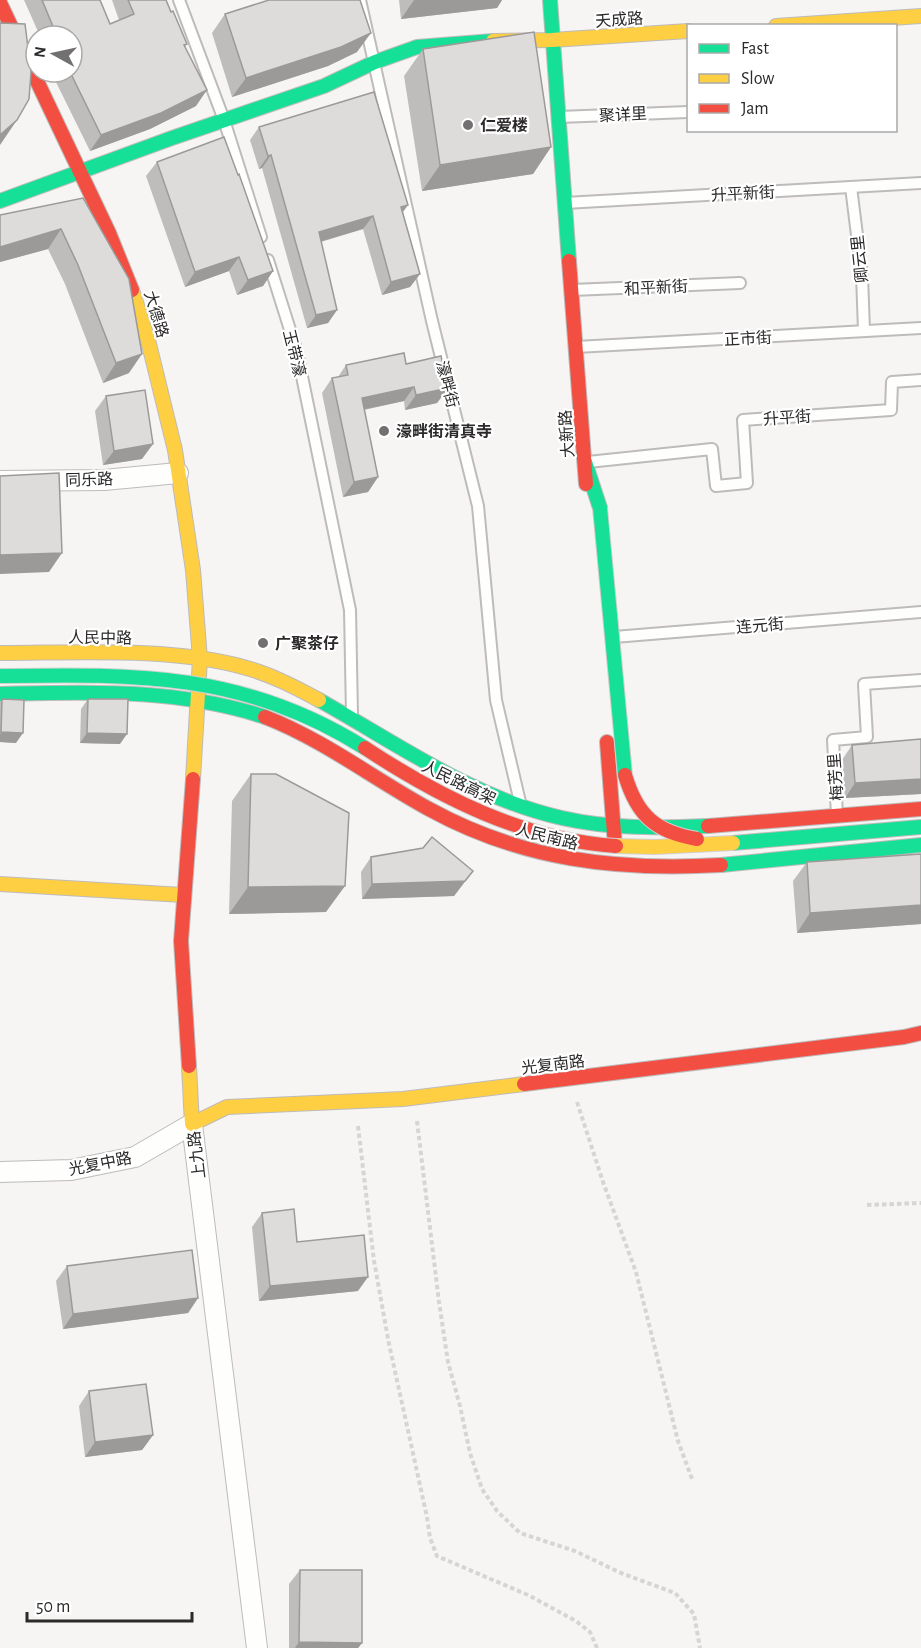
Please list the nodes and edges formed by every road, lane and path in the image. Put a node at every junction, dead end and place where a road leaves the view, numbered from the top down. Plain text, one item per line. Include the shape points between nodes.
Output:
1 (179, 0) edge
2 (360, 0) edge
3 (550, 0) edge
4 (0, 3) edge
5 (921, 16) edge
6 (805, 24) edge
7 (687, 31) edge
8 (552, 40) junction
9 (375, 62) junction
10 (687, 111) edge
11 (558, 117) junction
12 (224, 120) junction
13 (79, 172) junction
14 (921, 183) edge
15 (851, 187) junction
16 (0, 201) edge
17 (565, 203) junction
18 (740, 283) dead end
19 (572, 291) junction
20 (921, 328) edge
21 (864, 331) junction
22 (576, 347) junction
23 (921, 380) edge
24 (585, 462) junction
25 (178, 473) junction
26 (0, 481) edge
27 (921, 612) edge
28 (599, 644) joint
29 (0, 653) edge
30 (200, 659) junction
31 (0, 676) edge
32 (921, 680) edge
33 (0, 694) edge
34 (198, 700) junction
35 (352, 718) junction
36 (606, 730) dead end
37 (521, 806) junction
38 (921, 809) edge
39 (837, 815) junction
40 (614, 827) junction
41 (921, 827) edge
42 (733, 843) junction
43 (921, 845) edge
44 (616, 866) junction
45 (0, 884) edge
46 (183, 895) junction
47 (921, 1033) edge
48 (569, 1079) junction
49 (415, 1098) junction
50 (354, 1101) junction
51 (192, 1124) junction
52 (0, 1172) edge
53 (921, 1203) edge
54 (867, 1205) dead end
55 (692, 1479) dead end
56 (257, 1648) edge
57 (597, 1648) edge
58 (700, 1648) edge

1 - 12 lane, 玉带濠
2 - 9 lane, 濠畔街
3 - 8 main road, 大新路
4 - 13 main road, 大德路
5 - 6 main road
7 - 8 main road, 天成路
8 - 9 main road, 天成路 via 417,47
8 - 11 main road, 大新路
9 - 12 main road, 天成路 via 324,86
9 - 37 lane, 濠畔街 via 432,321 478,506 496,700
10 - 11 lane, 聚详里
11 - 17 main road, 大新路
12 - 13 main road, 天成路
12 - 35 lane, 玉带濠 via 297,351 350,610
13 - 16 main road, 天成路
13 - 25 main road, 大德路 via 131,286 161,392
14 - 15 lane, 升平新街
15 - 17 lane, 升平新街
15 - 21 lane, 卿云里 via 862,275
17 - 19 main road, 大新路
18 - 19 lane, 和平新街
19 - 22 main road, 大新路
20 - 21 lane, 正市街
21 - 22 lane, 正市街
22 - 24 main road, 大新路
23 - 24 lane, 升平街 via 892,382 891,410 742,420 747,483 716,486 712,449
24 - 28 main road, 大新路
24 - 42 main road, bridge via 600,508 629,793 648,820 662,829 692,838
25 - 26 street, 同乐路 via 104,480
25 - 30 main road, 大德路 via 193,570
27 - 28 lane, 连元街
29 - 30 main road, 人民中路 via 150,654
30 - 34 main road, 上九路
30 - 35 main road, 人民南路 via 256,671
31 - 42 main road, 人民路高架, bridge via 162,676 219,686 316,721 417,782 521,827 585,843 626,847
32 - 39 lane, 梅芳里 via 864,684 867,737 833,740
33 - 34 main road via 129,693
34 - 44 main road, 人民南路 via 232,707 299,732 431,810 499,840 548,855
34 - 46 main road, 上九路
35 - 37 main road, 人民南路 via 434,768 490,796
36 - 40 main road
37 - 40 main road, 人民南路
38 - 39 main road, 人民南路
39 - 40 main road, 人民南路 via 693,826
40 - 44 main road
41 - 42 main road, 人民路高架
43 - 44 main road, 人民南路 via 717,865
45 - 46 main road
46 - 51 main road, 上九路 via 181,941
47 - 48 main road, 光复南路
48 - 49 main road, 光复南路
48 - 55 path via 636,1272 678,1441
49 - 50 main road, 光复南路
49 - 58 path via 448,1362 482,1489 497,1511 520,1533 575,1551 675,1593 694,1614
50 - 51 main road, 光复南路 via 227,1107
50 - 57 path via 374,1261 389,1344 437,1556 528,1595 576,1621 590,1632
51 - 52 street, 光复中路 via 135,1157 71,1170
51 - 56 street, 上九路
53 - 54 path

